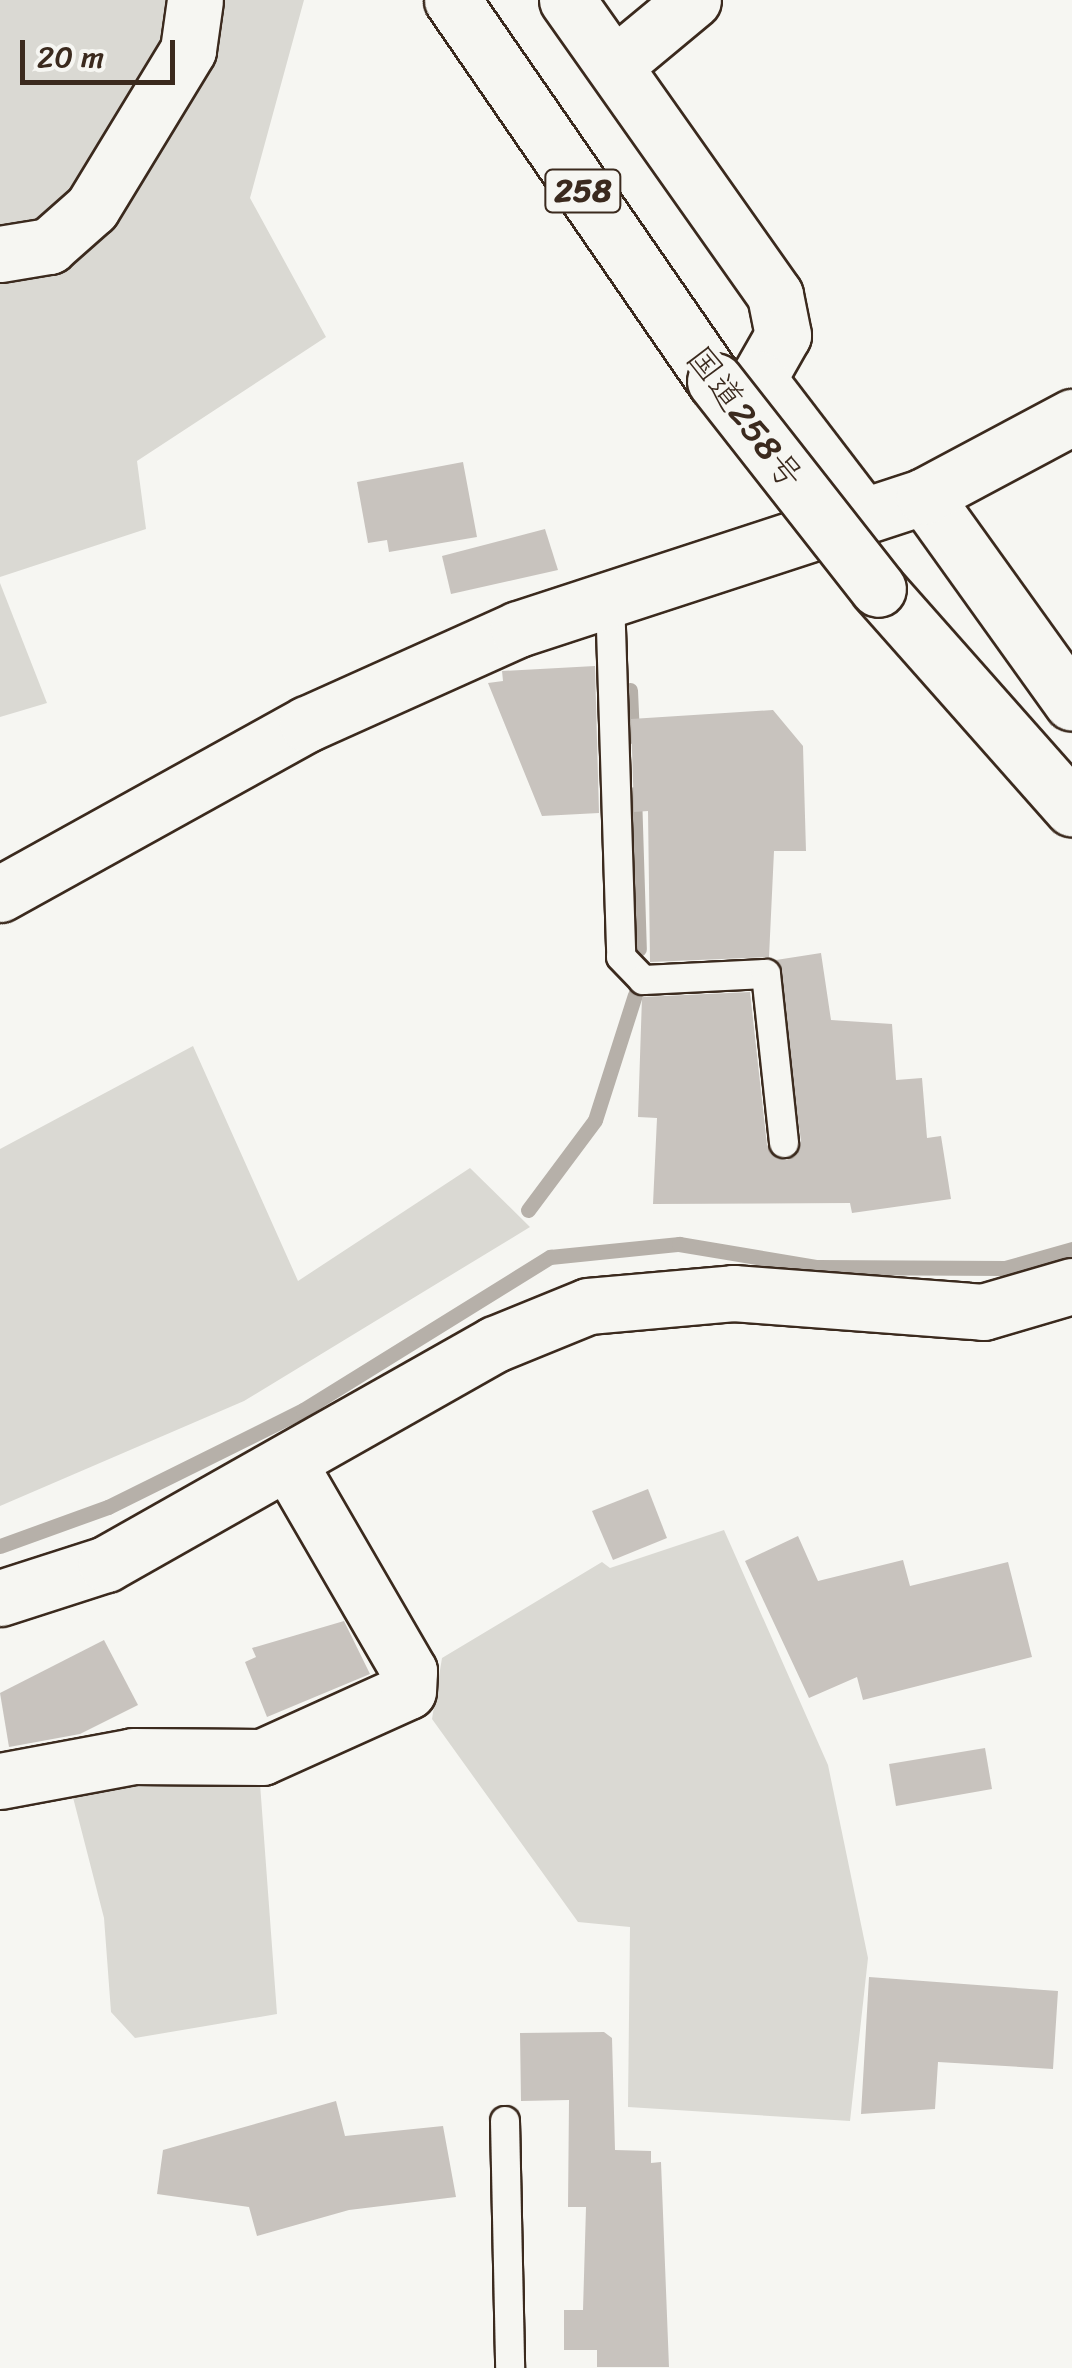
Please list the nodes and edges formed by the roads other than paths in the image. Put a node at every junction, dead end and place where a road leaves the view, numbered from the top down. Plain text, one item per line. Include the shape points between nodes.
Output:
1 (195, 0) edge
2 (452, 0) edge
3 (567, 0) edge
4 (694, 0) edge
5 (616, 64) junction
6 (0, 254) edge
7 (1069, 427) edge
8 (924, 496) junction
9 (862, 515) junction
10 (610, 598) junction
11 (1072, 703) edge
12 (1072, 808) edge
13 (0, 894) edge
14 (784, 1143) dead end
15 (1072, 1286) edge
16 (288, 1462) junction
17 (0, 1598) edge
18 (0, 1781) edge
19 (505, 2121) dead end
20 (510, 2368) edge

1 - 6 main road via 188,50 92,208 49,246
2 - 12 main road, 国道258号 / 258, bridge via 714,381 878,589
3 - 5 main road
4 - 5 main road
5 - 9 main road via 776,296 784,335 758,379
7 - 8 main road
8 - 9 main road
8 - 11 main road
9 - 10 main road
10 - 13 main road via 307,724
10 - 14 lane via 622,956 643,980 766,974
15 - 16 main road via 982,1312 733,1293 588,1306 495,1344
16 - 17 main road via 106,1564
16 - 18 main road via 409,1671 408,1691 262,1757 133,1756
19 - 20 lane

